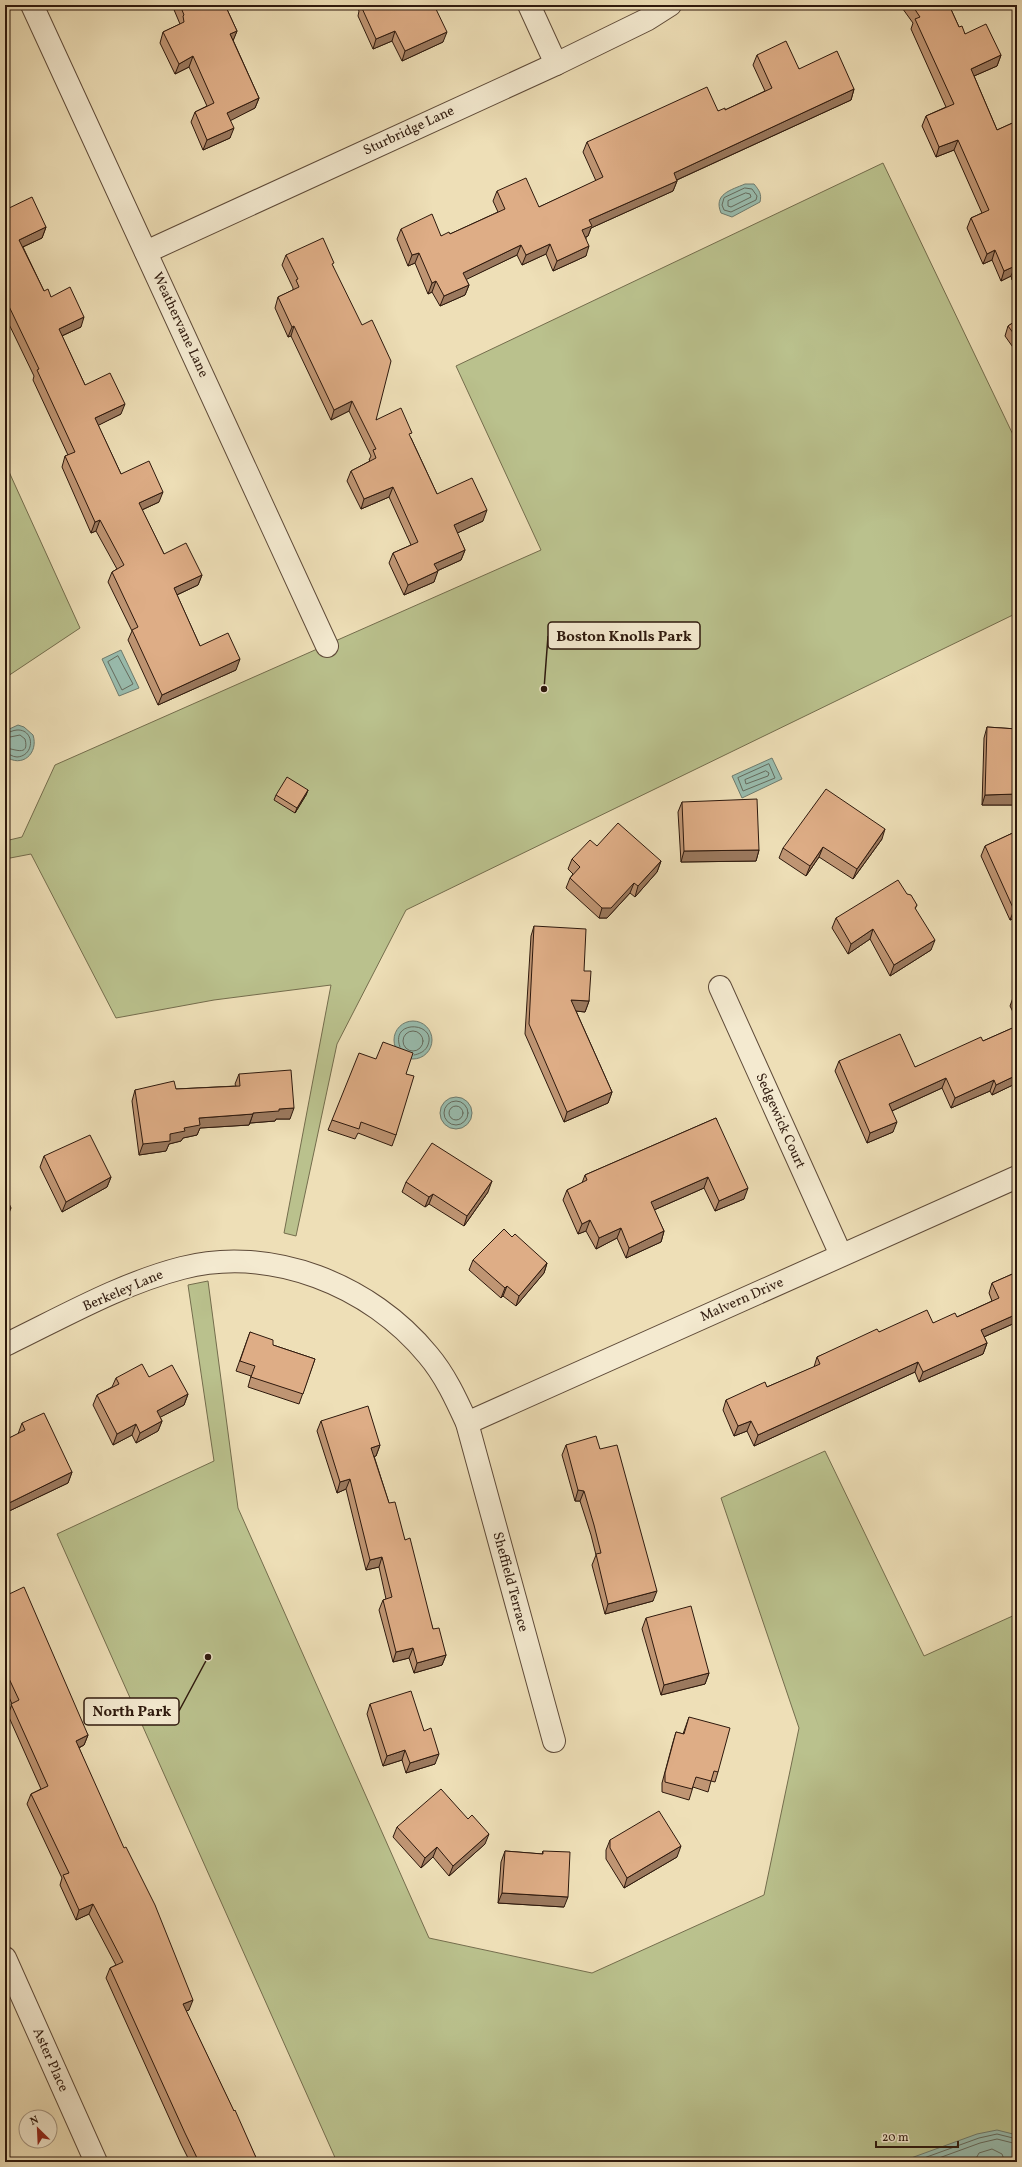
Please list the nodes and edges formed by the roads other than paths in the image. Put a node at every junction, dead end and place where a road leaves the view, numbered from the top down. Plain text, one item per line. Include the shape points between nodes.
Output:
1 (32, 5) edge
2 (529, 5) edge
3 (670, 5) edge
4 (556, 64) junction
5 (146, 252) junction
6 (328, 646) dead end
7 (720, 987) dead end
8 (1017, 1177) edge
9 (841, 1255) junction
10 (5, 1345) edge
11 (467, 1423) junction
12 (554, 1741) dead end
13 (5, 1958) edge
14 (96, 2162) edge

1 - 5 street, Weathervane Lane
2 - 4 street
3 - 4 street, Sturbridge Lane via 648,19
4 - 5 street, Sturbridge Lane
5 - 6 street, Weathervane Lane
7 - 9 street, Sedgewick Court
8 - 9 street, Malvern Drive
9 - 11 street, Malvern Drive
10 - 11 street, Berkeley Lane via 151,1277 184,1268 218,1263 258,1263 296,1270 333,1282 368,1300 402,1327 429,1355 451,1388
11 - 12 street, Sheffield Terrace
13 - 14 street, Aster Place

